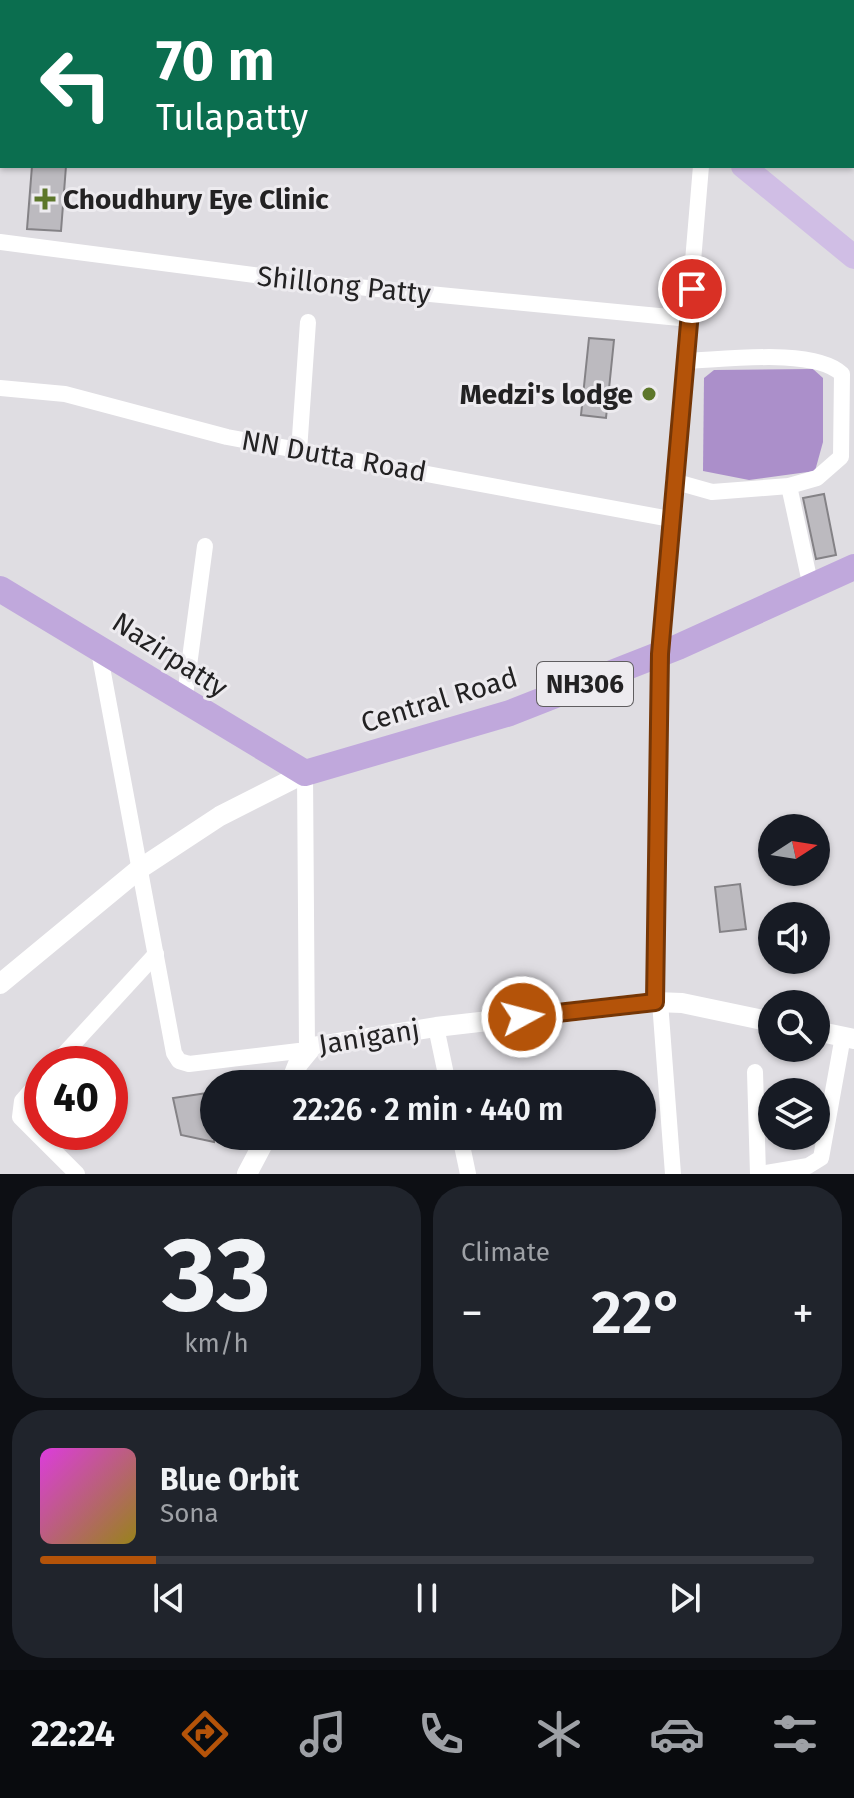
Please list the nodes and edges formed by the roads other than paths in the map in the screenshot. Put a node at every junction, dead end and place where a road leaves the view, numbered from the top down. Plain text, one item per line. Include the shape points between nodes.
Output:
1 (701, 168) edge
2 (745, 168) edge
3 (0, 242) edge
4 (854, 257) edge
5 (690, 319) junction
6 (308, 322) dead end
7 (684, 361) junction
8 (0, 388) edge
9 (299, 451) junction
10 (673, 481) junction
11 (789, 486) junction
12 (670, 519) junction
13 (205, 546) dead end
14 (854, 567) edge
15 (811, 587) junction
16 (0, 589) edge
17 (98, 646) junction
18 (660, 654) junction
19 (184, 703) junction
20 (305, 773) junction
21 (138, 870) junction
22 (156, 954) junction
23 (2, 977) edge
24 (658, 1002) junction
25 (758, 1020) edge
26 (436, 1027) junction
27 (849, 1037) edge
28 (72, 1046) edge
29 (307, 1050) junction
30 (297, 1070) edge
31 (445, 1070) edge
32 (755, 1072) dead end
33 (24, 1099) edge
34 (24, 1121) edge
35 (53, 1150) edge
36 (260, 1150) edge
37 (463, 1150) edge
38 (77, 1174) edge
39 (247, 1174) edge
40 (468, 1174) edge
41 (673, 1174) edge
42 (759, 1174) edge

1 - 5 street
2 - 4 main road
3 - 5 street, Shillong Patty via 316,283
5 - 7 street
6 - 9 street
7 - 10 street
7 - 11 street via 790,359 831,363 842,374 841,457 817,478
8 - 9 street, NN Dutta Road via 80,397
9 - 12 street, NN Dutta Road
10 - 11 street via 712,492
10 - 12 street
11 - 15 street
12 - 18 street
13 - 19 street
14 - 15 highway, Central Road / NH306
15 - 18 highway, Central Road / NH306
16 - 17 highway, Nazirpatty
17 - 19 highway, Nazirpatty
17 - 21 street
18 - 20 highway, Central Road / NH306 via 510,713
18 - 24 street
19 - 20 highway, Nazirpatty
20 - 21 street via 220,816
20 - 29 street, Janiganj
21 - 22 street
21 - 23 street
22 - 28 street
22 - 29 street via 179,1061
24 - 25 street, Janiganj
24 - 26 street, Janiganj
24 - 41 street
26 - 29 street, Janiganj
26 - 31 street
27 - 42 street via 821,1158 808,1166
29 - 30 street
32 - 42 street
33 - 34 street
35 - 38 street
36 - 39 street
37 - 40 street

